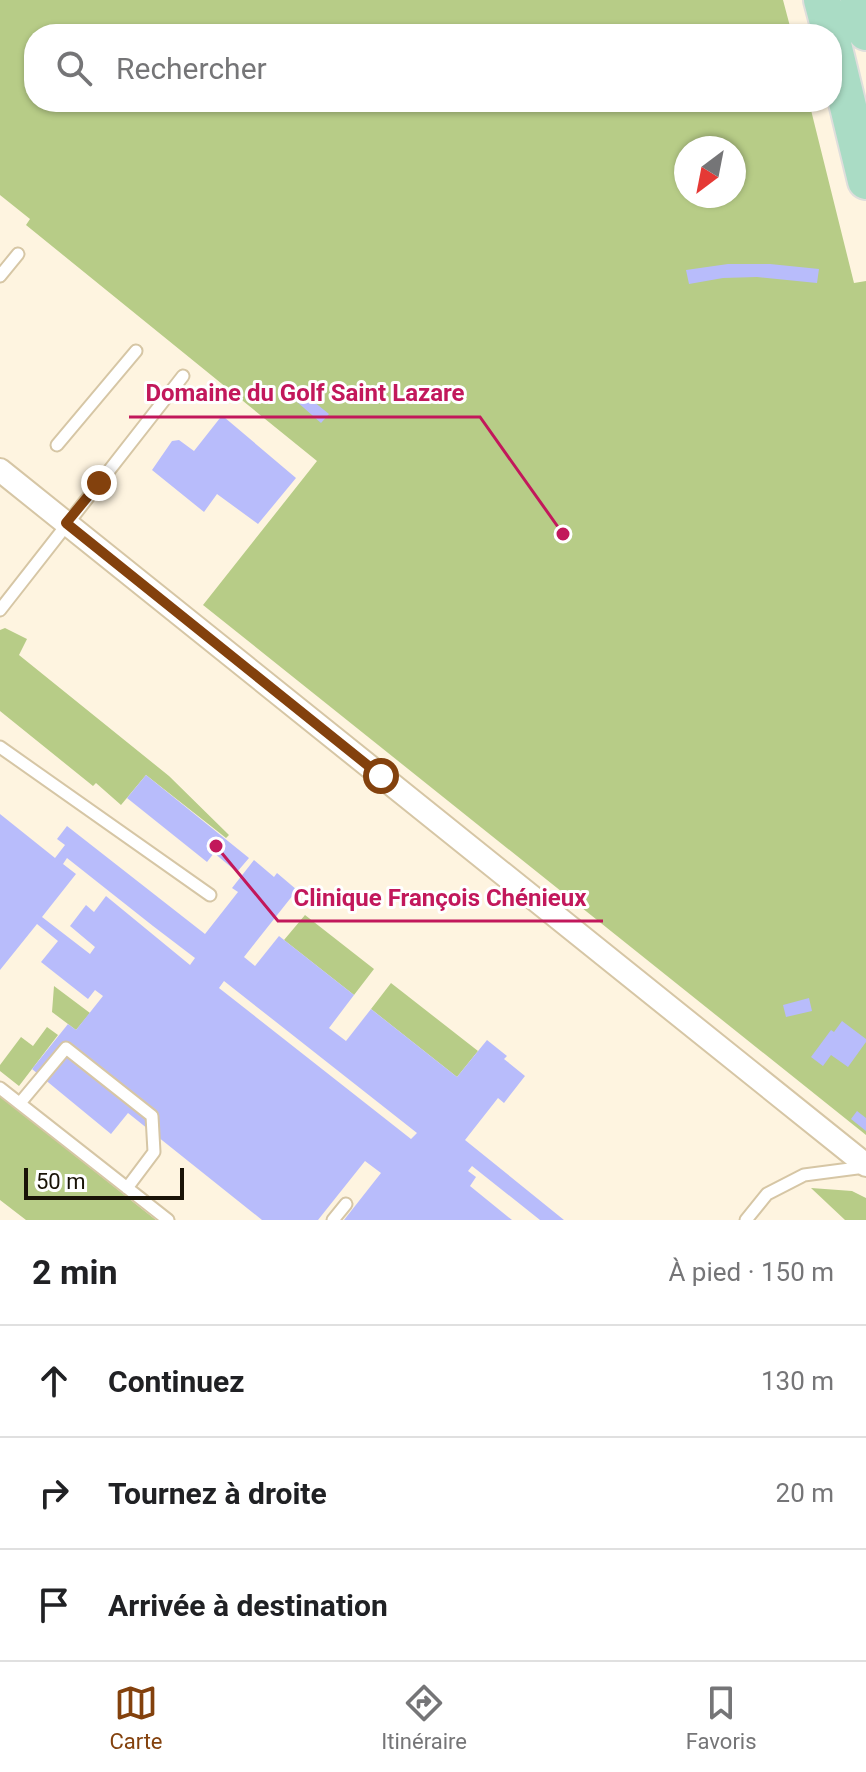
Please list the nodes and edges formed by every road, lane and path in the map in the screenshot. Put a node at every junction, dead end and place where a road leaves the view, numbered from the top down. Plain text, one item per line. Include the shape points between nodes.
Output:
1 (822, 0) edge
2 (859, 0) edge
3 (828, 24) edge
4 (866, 32) edge
5 (842, 81) edge
6 (866, 181) edge
7 (18, 254) dead end
8 (0, 276) edge
9 (136, 351) dead end
10 (183, 376) dead end
11 (57, 445) dead end
12 (0, 470) edge
13 (66, 523) junction
14 (0, 610) edge
15 (0, 747) edge
16 (210, 895) dead end
17 (0, 1088) edge
18 (20, 1103) junction
19 (866, 1166) edge
20 (127, 1188) junction
21 (346, 1204) dead end
22 (168, 1220) edge
23 (333, 1220) edge
24 (746, 1220) edge

1 - 3 main road
2 - 4 main road
5 - 6 main road
7 - 8 lane
9 - 11 lane
10 - 13 lane
12 - 13 street
13 - 14 lane
13 - 19 street
15 - 16 lane
17 - 18 lane
18 - 20 lane
18 - 20 lane via 66,1048 152,1116 154,1152
19 - 24 lane via 804,1175 767,1194
20 - 22 lane
21 - 23 lane

